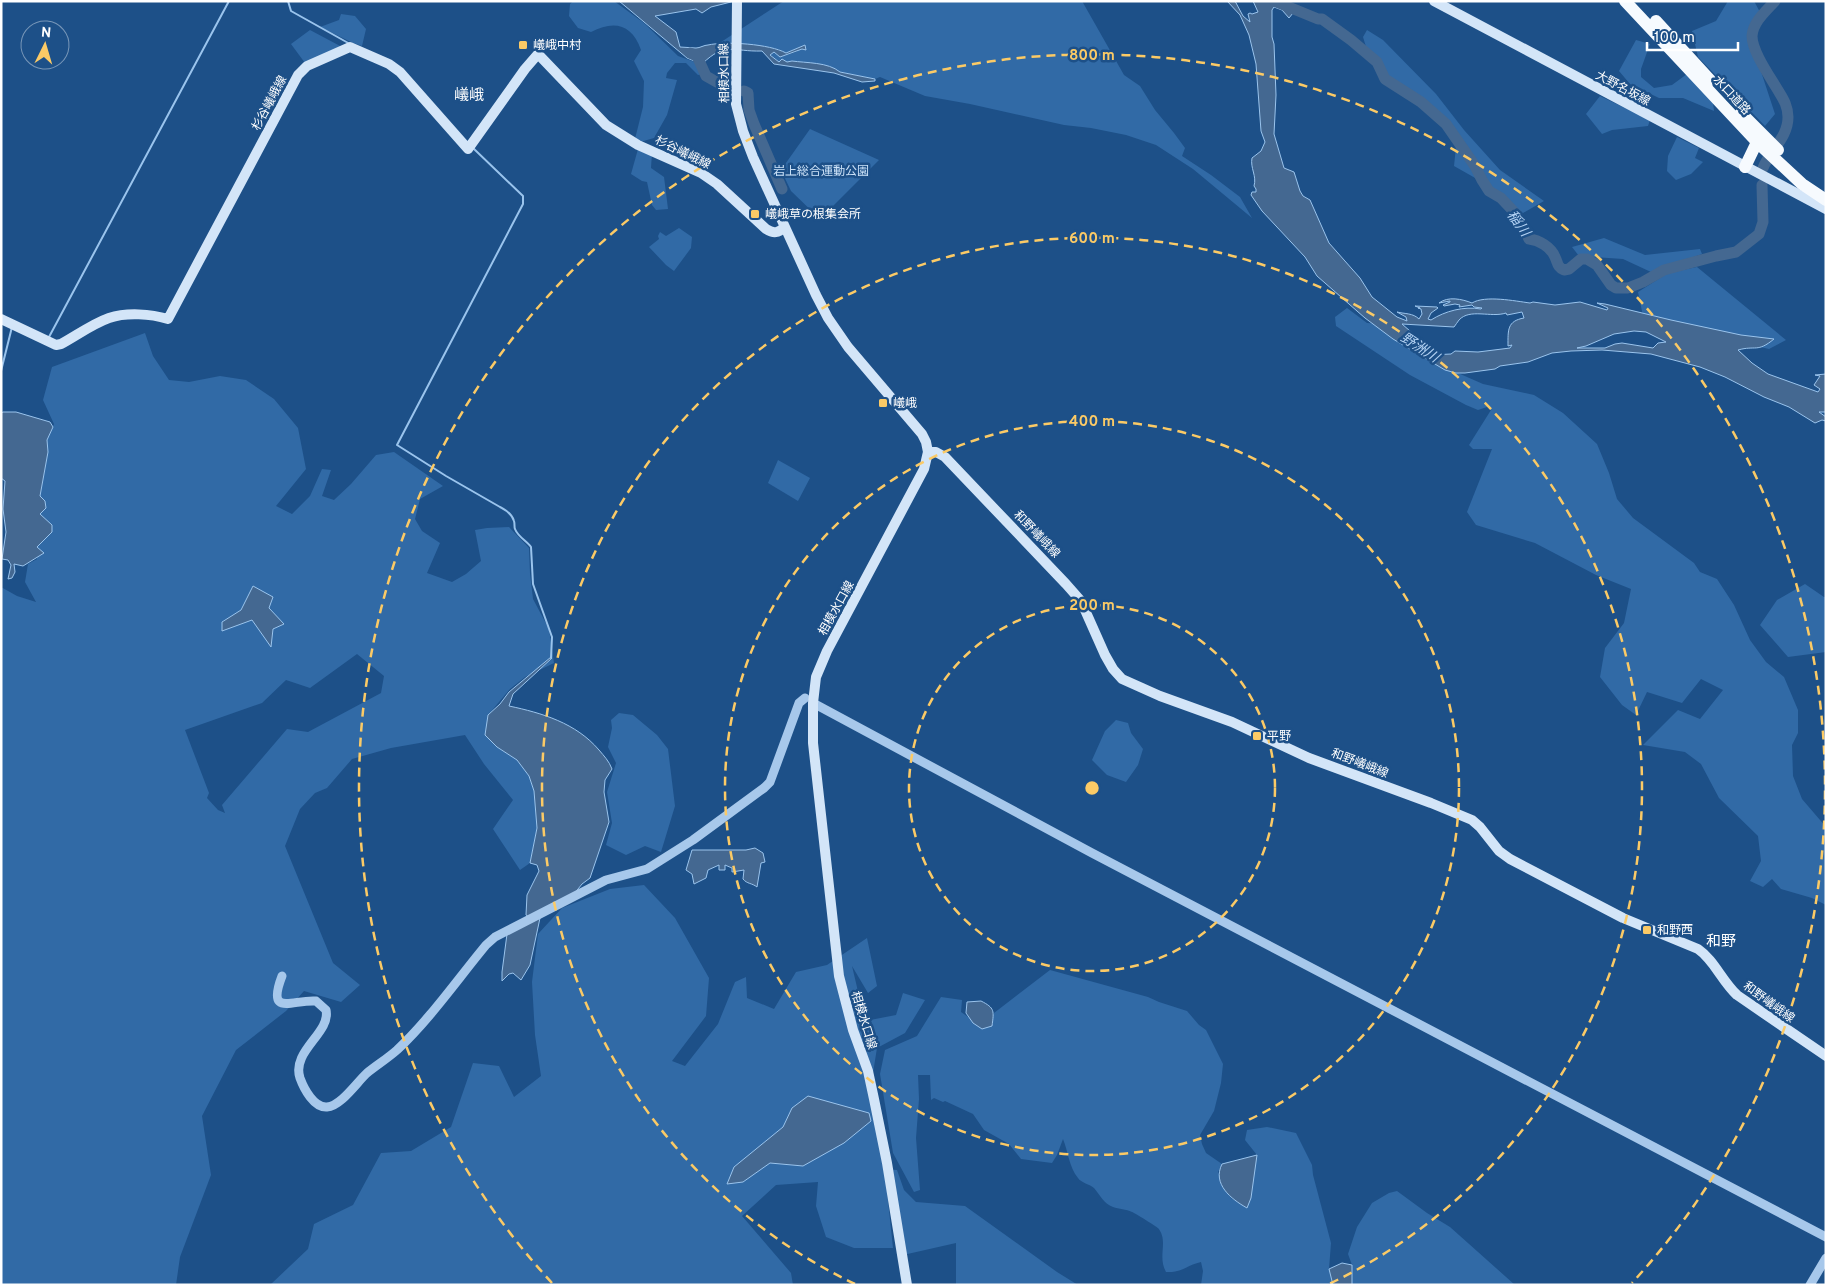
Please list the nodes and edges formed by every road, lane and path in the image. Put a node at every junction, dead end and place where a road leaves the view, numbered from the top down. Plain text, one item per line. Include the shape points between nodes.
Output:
1 (737, 1) edge
2 (1434, 1) edge
3 (1625, 1) edge
4 (1637, 1) edge
5 (1765, 145) junction
6 (1745, 167) junction
7 (1825, 199) edge
8 (785, 227) junction
9 (1, 318) edge
10 (928, 452) junction
11 (809, 701) junction
12 (282, 976) dead end
13 (1826, 1056) edge
14 (1826, 1237) edge
15 (1826, 1258) edge
16 (907, 1285) edge
17 (1810, 1285) edge

1 - 8 main road, 相模水口線 via 736,104 743,131
2 - 6 main road, 大野名坂線
3 - 5 highway, 水口道路
4 - 5 highway, 水口道路
5 - 6 highway
5 - 7 highway, 水口道路 via 1802,184
6 - 7 main road, 大野名坂線 via 1800,197
8 - 9 main road, 杉谷嶬峨線 via 772,233 718,184 638,145 606,125 538,54 468,149 400,72 350,47 307,66 298,75 168,318 118,316 56,345
8 - 10 main road, 相模水口線 via 828,318 848,347 922,434
10 - 11 main road, 相模水口線 via 924,469 827,651
10 - 13 main road, 和野嶬峨線 via 945,457 1066,584 1081,602 1106,655 1122,679 1232,722 1309,758 1472,820 1510,859 1622,918 1706,954 1737,995
11 - 12 street via 799,703 770,782 764,788 647,869 606,880 495,937 397,1049 332,1106 316,1103 304,1088 299,1074 302,1058 325,1021 326,1010 316,1001 280,1002 277,990
11 - 14 street via 1092,853
11 - 16 main road, 相模水口線 via 839,976 868,1071
15 - 17 street

